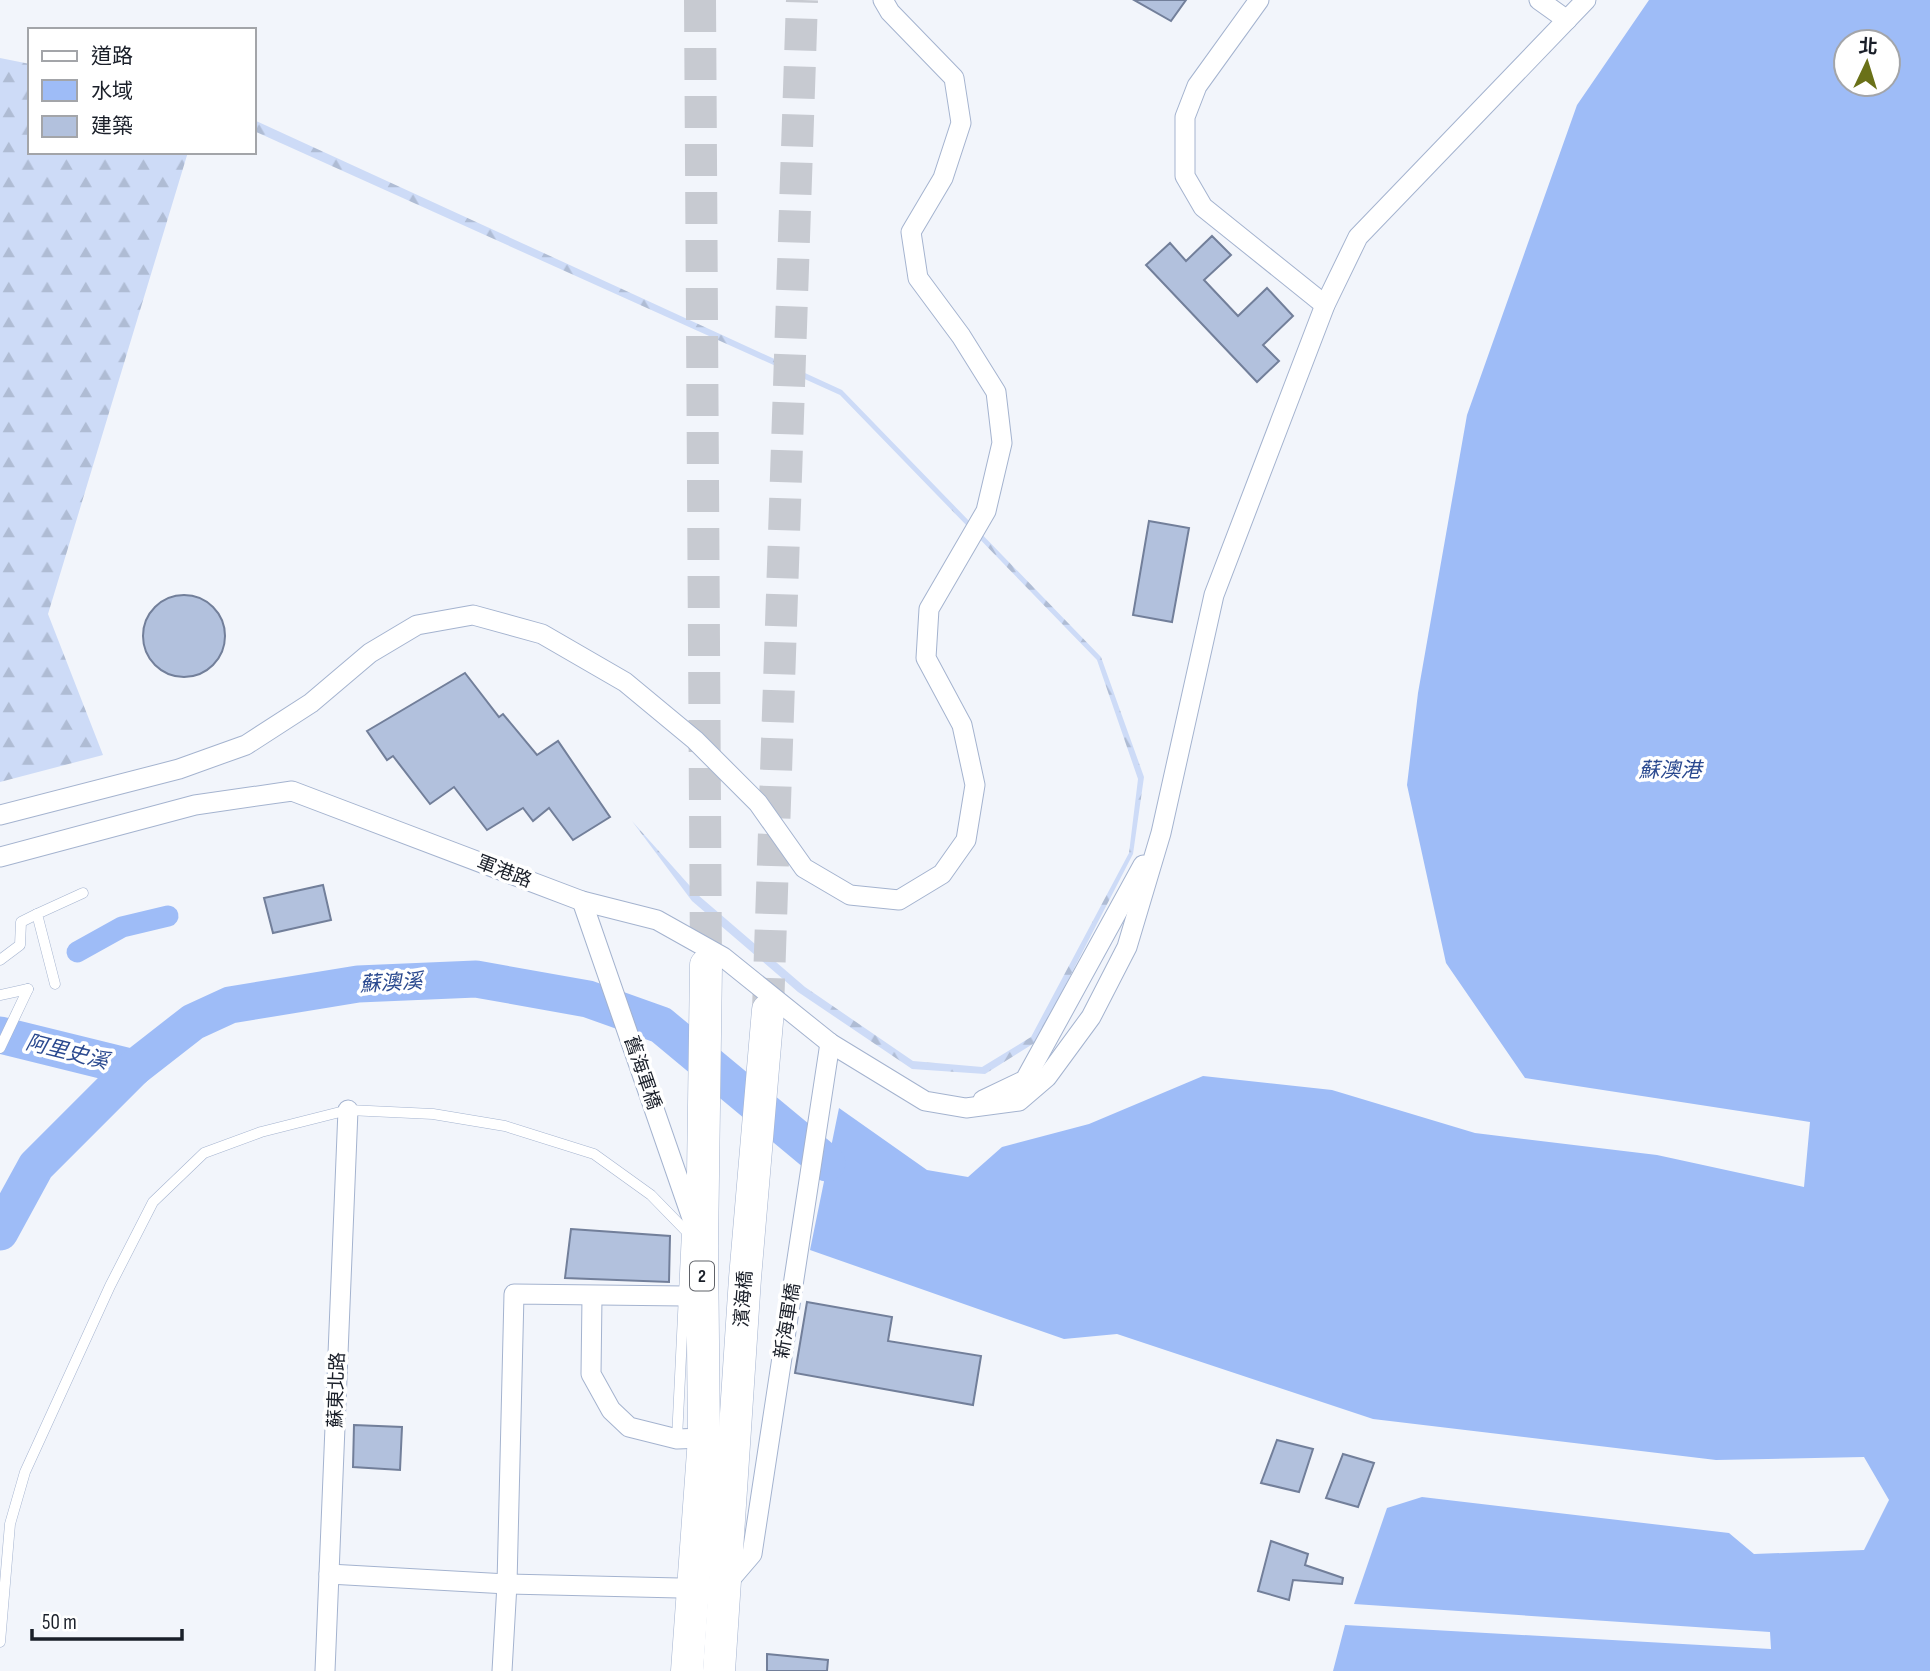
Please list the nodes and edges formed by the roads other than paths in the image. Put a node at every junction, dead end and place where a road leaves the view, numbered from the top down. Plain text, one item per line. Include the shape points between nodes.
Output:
1 (883, 0) edge
2 (1259, 0) edge
3 (1539, 0) edge
4 (1586, 0) edge
5 (1567, 20) junction
6 (1325, 305) junction
7 (0, 815) edge
8 (1161, 833) junction
9 (0, 858) edge
10 (83, 892) dead end
11 (582, 901) junction
12 (37, 914) junction
13 (0, 960) edge
14 (706, 965) tunnel mouth
15 (55, 984) dead end
16 (0, 995) edge
17 (768, 1010) tunnel mouth
18 (830, 1042) junction
19 (0, 1048) edge
20 (966, 1108) junction
21 (348, 1110) junction
22 (702, 1246) junction
23 (684, 1296) junction
24 (592, 1297) junction
25 (691, 1438) junction
26 (330, 1574) junction
27 (507, 1584) junction
28 (708, 1588) junction
29 (0, 1642) edge
30 (325, 1671) edge
31 (502, 1671) edge
32 (687, 1671) edge
33 (719, 1671) edge

1 - 7 street via 954,78 961,122 943,178 911,232 918,278 996,392 1002,443 986,511 929,609 926,658 961,725 975,785 966,840 942,874 900,900 850,895 804,867 758,803 695,740 625,682 542,634 473,615 417,625 370,653 311,703 246,745 179,769
2 - 6 street via 1197,86 1185,117 1185,176 1203,207
3 - 5 street
4 - 5 street
5 - 6 street via 1358,237
6 - 8 street via 1214,595
8 - 20 street via 1025,1080
8 - 20 street, 軍港路 via 1127,947 1091,1017 1047,1077 1018,1101
9 - 11 street, 軍港路 via 195,805 292,791
10 - 12 lane
11 - 18 street, 軍港路 via 657,920 723,957
11 - 22 street, 舊海軍橋
12 - 13 lane via 21,922 20,945
12 - 15 lane
14 - 22 main road, 2
16 - 19 lane via 28,989
17 - 28 main road, 濱海橋 / 2
18 - 20 street, 軍港路 via 925,1101
18 - 28 street, 新海軍橋 via 752,1554
21 - 23 lane via 433,1114 505,1126 594,1154 651,1195 687,1232
21 - 26 street, 蘇東北路
21 - 29 lane via 261,1132 204,1153 153,1202 25,1472 10,1524
22 - 25 main road, 2
23 - 24 street
23 - 25 lane
24 - 25 street via 591,1374 611,1410 629,1427
24 - 27 street via 514,1294
25 - 28 main road, 2
26 - 27 street
26 - 30 street, 蘇東北路
27 - 28 street
27 - 31 street
28 - 32 main road, 2
28 - 33 main road, 2

